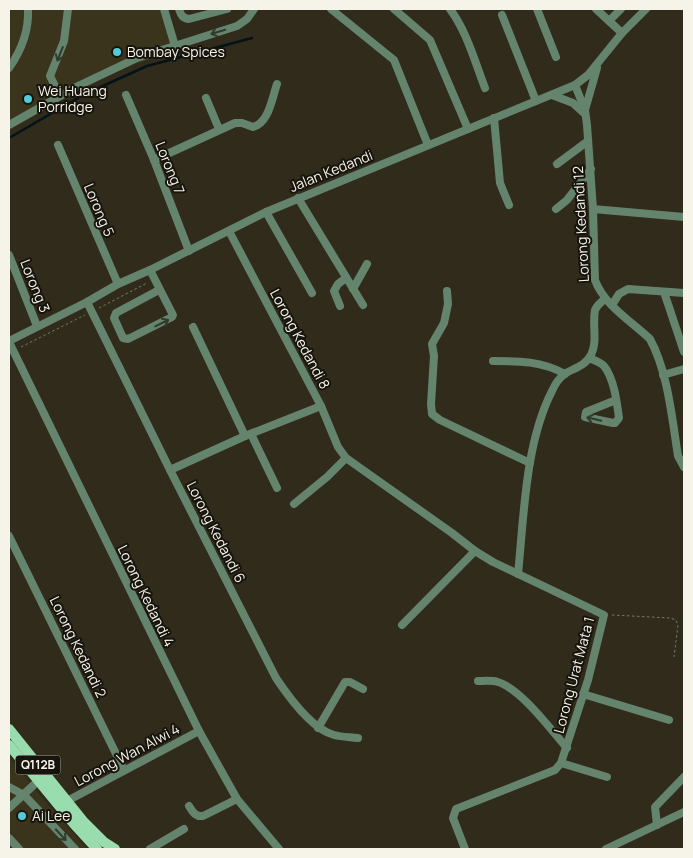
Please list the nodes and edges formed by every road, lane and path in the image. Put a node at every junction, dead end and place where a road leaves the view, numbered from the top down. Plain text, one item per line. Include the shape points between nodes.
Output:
1 (28, 9) edge
2 (68, 9) edge
3 (164, 9) edge
4 (179, 9) edge
5 (226, 9) edge
6 (254, 9) edge
7 (331, 9) edge
8 (394, 9) edge
9 (450, 9) edge
10 (537, 9) edge
11 (596, 9) edge
12 (621, 9) edge
13 (646, 9) edge
14 (502, 15) dead end
15 (610, 21) junction
16 (622, 33) junction
17 (174, 46) junction
18 (556, 57) dead end
19 (597, 66) junction
20 (9, 68) edge
21 (277, 84) dead end
22 (575, 85) junction
23 (485, 88) dead end
24 (126, 95) dead end
25 (552, 95) junction
26 (60, 96) junction
27 (206, 98) dead end
28 (536, 101) junction
29 (585, 110) junction
30 (494, 118) junction
31 (587, 120) junction
32 (9, 126) edge
33 (219, 129) junction
34 (468, 129) junction
35 (588, 141) junction
36 (428, 145) junction
37 (58, 146) dead end
38 (154, 160) junction
39 (557, 164) dead end
40 (591, 169) junction
41 (298, 198) junction
42 (509, 206) dead end
43 (556, 209) dead end
44 (593, 209) junction
45 (266, 212) junction
46 (684, 217) edge
47 (229, 232) junction
48 (189, 251) junction
49 (9, 256) edge
50 (367, 264) dead end
51 (150, 270) junction
52 (346, 278) junction
53 (154, 280) junction
54 (118, 284) junction
55 (353, 289) junction
56 (159, 290) junction
57 (447, 291) dead end
58 (664, 292) junction
59 (312, 293) dead end
60 (684, 293) edge
61 (605, 299) junction
62 (87, 302) junction
63 (363, 305) dead end
64 (612, 305) junction
65 (340, 306) dead end
66 (92, 312) junction
67 (37, 326) junction
68 (192, 327) dead end
69 (9, 342) edge
70 (13, 352) junction
71 (684, 352) edge
72 (589, 358) junction
73 (493, 361) dead end
74 (684, 369) edge
75 (565, 374) junction
76 (663, 375) junction
77 (616, 400) dead end
78 (321, 406) junction
79 (248, 435) junction
80 (684, 440) edge
81 (676, 442) junction
82 (346, 458) junction
83 (530, 463) junction
84 (684, 467) edge
85 (170, 470) junction
86 (276, 488) dead end
87 (294, 504) dead end
88 (9, 536) edge
89 (475, 551) junction
90 (518, 574) junction
91 (604, 615) junction
92 (402, 625) dead end
93 (674, 657) dead end
94 (478, 681) dead end
95 (362, 688) dead end
96 (583, 694) junction
97 (669, 720) dead end
98 (9, 728) edge
99 (318, 728) junction
100 (199, 731) junction
101 (358, 738) dead end
102 (9, 745) edge
103 (567, 748) junction
104 (561, 763) junction
105 (124, 770) junction
106 (684, 777) edge
107 (607, 778) dead end
108 (38, 781) junction
109 (9, 787) edge
110 (24, 795) junction
111 (237, 799) junction
112 (67, 801) junction
113 (189, 806) dead end
114 (9, 808) edge
115 (684, 812) edge
116 (657, 825) junction
117 (184, 829) dead end
118 (9, 838) edge
119 (19, 849) edge
120 (75, 849) edge
121 (98, 849) edge
122 (114, 849) edge
123 (150, 849) edge
124 (279, 849) edge
125 (465, 849) edge
126 (606, 849) edge

1 - 20 street via 24,39
2 -> 26 street via 64,41 50,76
3 - 17 street
4 - 5 street via 184,18 189,19
6 -> 17 street via 238,26
7 - 36 street via 394,60
8 - 34 street via 430,40
9 - 23 street via 467,39
10 - 18 street
11 - 15 street
12 - 15 street
13 - 16 street, Jalan Kedandi
14 - 28 street
15 - 16 street
16 - 19 street, Jalan Kedandi
17 - 26 street
19 - 22 street, Jalan Kedandi
19 - 29 street
21 - 33 street via 261,124 253,127 234,122
22 - 25 street, Jalan Kedandi
22 - 29 street, Lorong Kedandi 12
24 - 38 street, Lorong 7
25 - 28 street, Jalan Kedandi
25 - 31 street via 579,107
26 - 32 street
27 - 33 street
28 - 30 street, Jalan Kedandi
29 - 31 street, Lorong Kedandi 12
30 - 34 street, Jalan Kedandi
30 - 42 street via 500,183
31 - 35 street, Lorong Kedandi 12
33 - 38 street
34 - 36 street, Jalan Kedandi
35 - 39 street
35 - 40 street, Lorong Kedandi 12
36 - 41 street, Jalan Kedandi
37 - 54 street, Lorong 5
38 - 48 street, Lorong 7
40 - 43 street via 572,195
40 - 44 street, Lorong Kedandi 12
41 - 45 street, Jalan Kedandi
41 - 52 street
44 - 46 street
44 - 61 street, Lorong Kedandi 12 via 595,280
45 - 47 street, Jalan Kedandi
45 - 59 street
47 - 48 street, Jalan Kedandi
47 - 78 street, Lorong Kedandi 8
48 - 51 street, Jalan Kedandi
49 - 67 street, Lorong 3
50 - 55 street
51 - 53 street
51 - 54 street, Jalan Kedandi
52 - 55 street
52 - 65 street via 334,291
53 - 56 street
53 - 66 path
54 - 62 street, Jalan Kedandi
55 - 63 street
56 -> 56 street via 116,313 114,318 123,338 128,339 172,317
57 - 83 street via 444,324 432,344 432,414
58 - 60 street
58 - 64 street via 628,288
58 - 71 street
61 - 64 street
61 - 72 street via 596,310 594,350
62 - 66 street, Lorong Kedandi 6
62 - 67 street, Jalan Kedandi
64 - 76 street via 650,339
66 - 70 path
66 - 85 street, Lorong Kedandi 6
67 - 69 street, Jalan Kedandi
68 - 79 street
69 - 70 street, Lorong Kedandi 4
70 - 100 street, Lorong Kedandi 4
72 - 75 street
72 - 77 street via 606,370
73 - 75 street via 531,362
74 - 76 street
75 - 83 street via 551,392
76 - 81 street
78 - 79 street
78 - 82 street, Lorong Kedandi 8
79 - 85 street
79 - 86 street
80 - 81 street
81 - 84 street
82 - 87 street
82 - 89 street, Lorong Urat Mata 1
83 - 90 street
85 - 99 street, Lorong Kedandi 6 via 276,678
88 - 105 street, Lorong Kedandi 2
89 - 90 street, Lorong Urat Mata 1
89 - 92 street
90 - 91 street, Lorong Urat Mata 1
91 - 93 path via 676,620
91 - 96 street, Lorong Urat Mata 1
94 - 103 street via 496,682 512,691
95 - 99 street via 345,682
96 - 97 street
96 - 103 street, Lorong Urat Mata 1
98 - 112 main road, Q112B
99 - 101 street, Lorong Kedandi 6 via 336,736
100 - 105 street, Lorong Wan Alwi 4
100 - 111 street, Lorong Kedandi 4
102 - 108 main road
103 - 104 street, Lorong Urat Mata 1
104 - 107 street
104 - 125 street via 555,770 456,809 453,818
105 - 112 street, Lorong Wan Alwi 4
106 - 116 street via 655,807
108 - 110 street
108 - 121 main road
109 - 110 street
110 - 114 street
110 -> 120 street
111 - 113 street via 199,817
111 - 124 street, Lorong Kedandi 4
112 - 122 main road, Q112B
115 - 116 street
116 - 126 street
117 - 123 street
118 - 119 street

